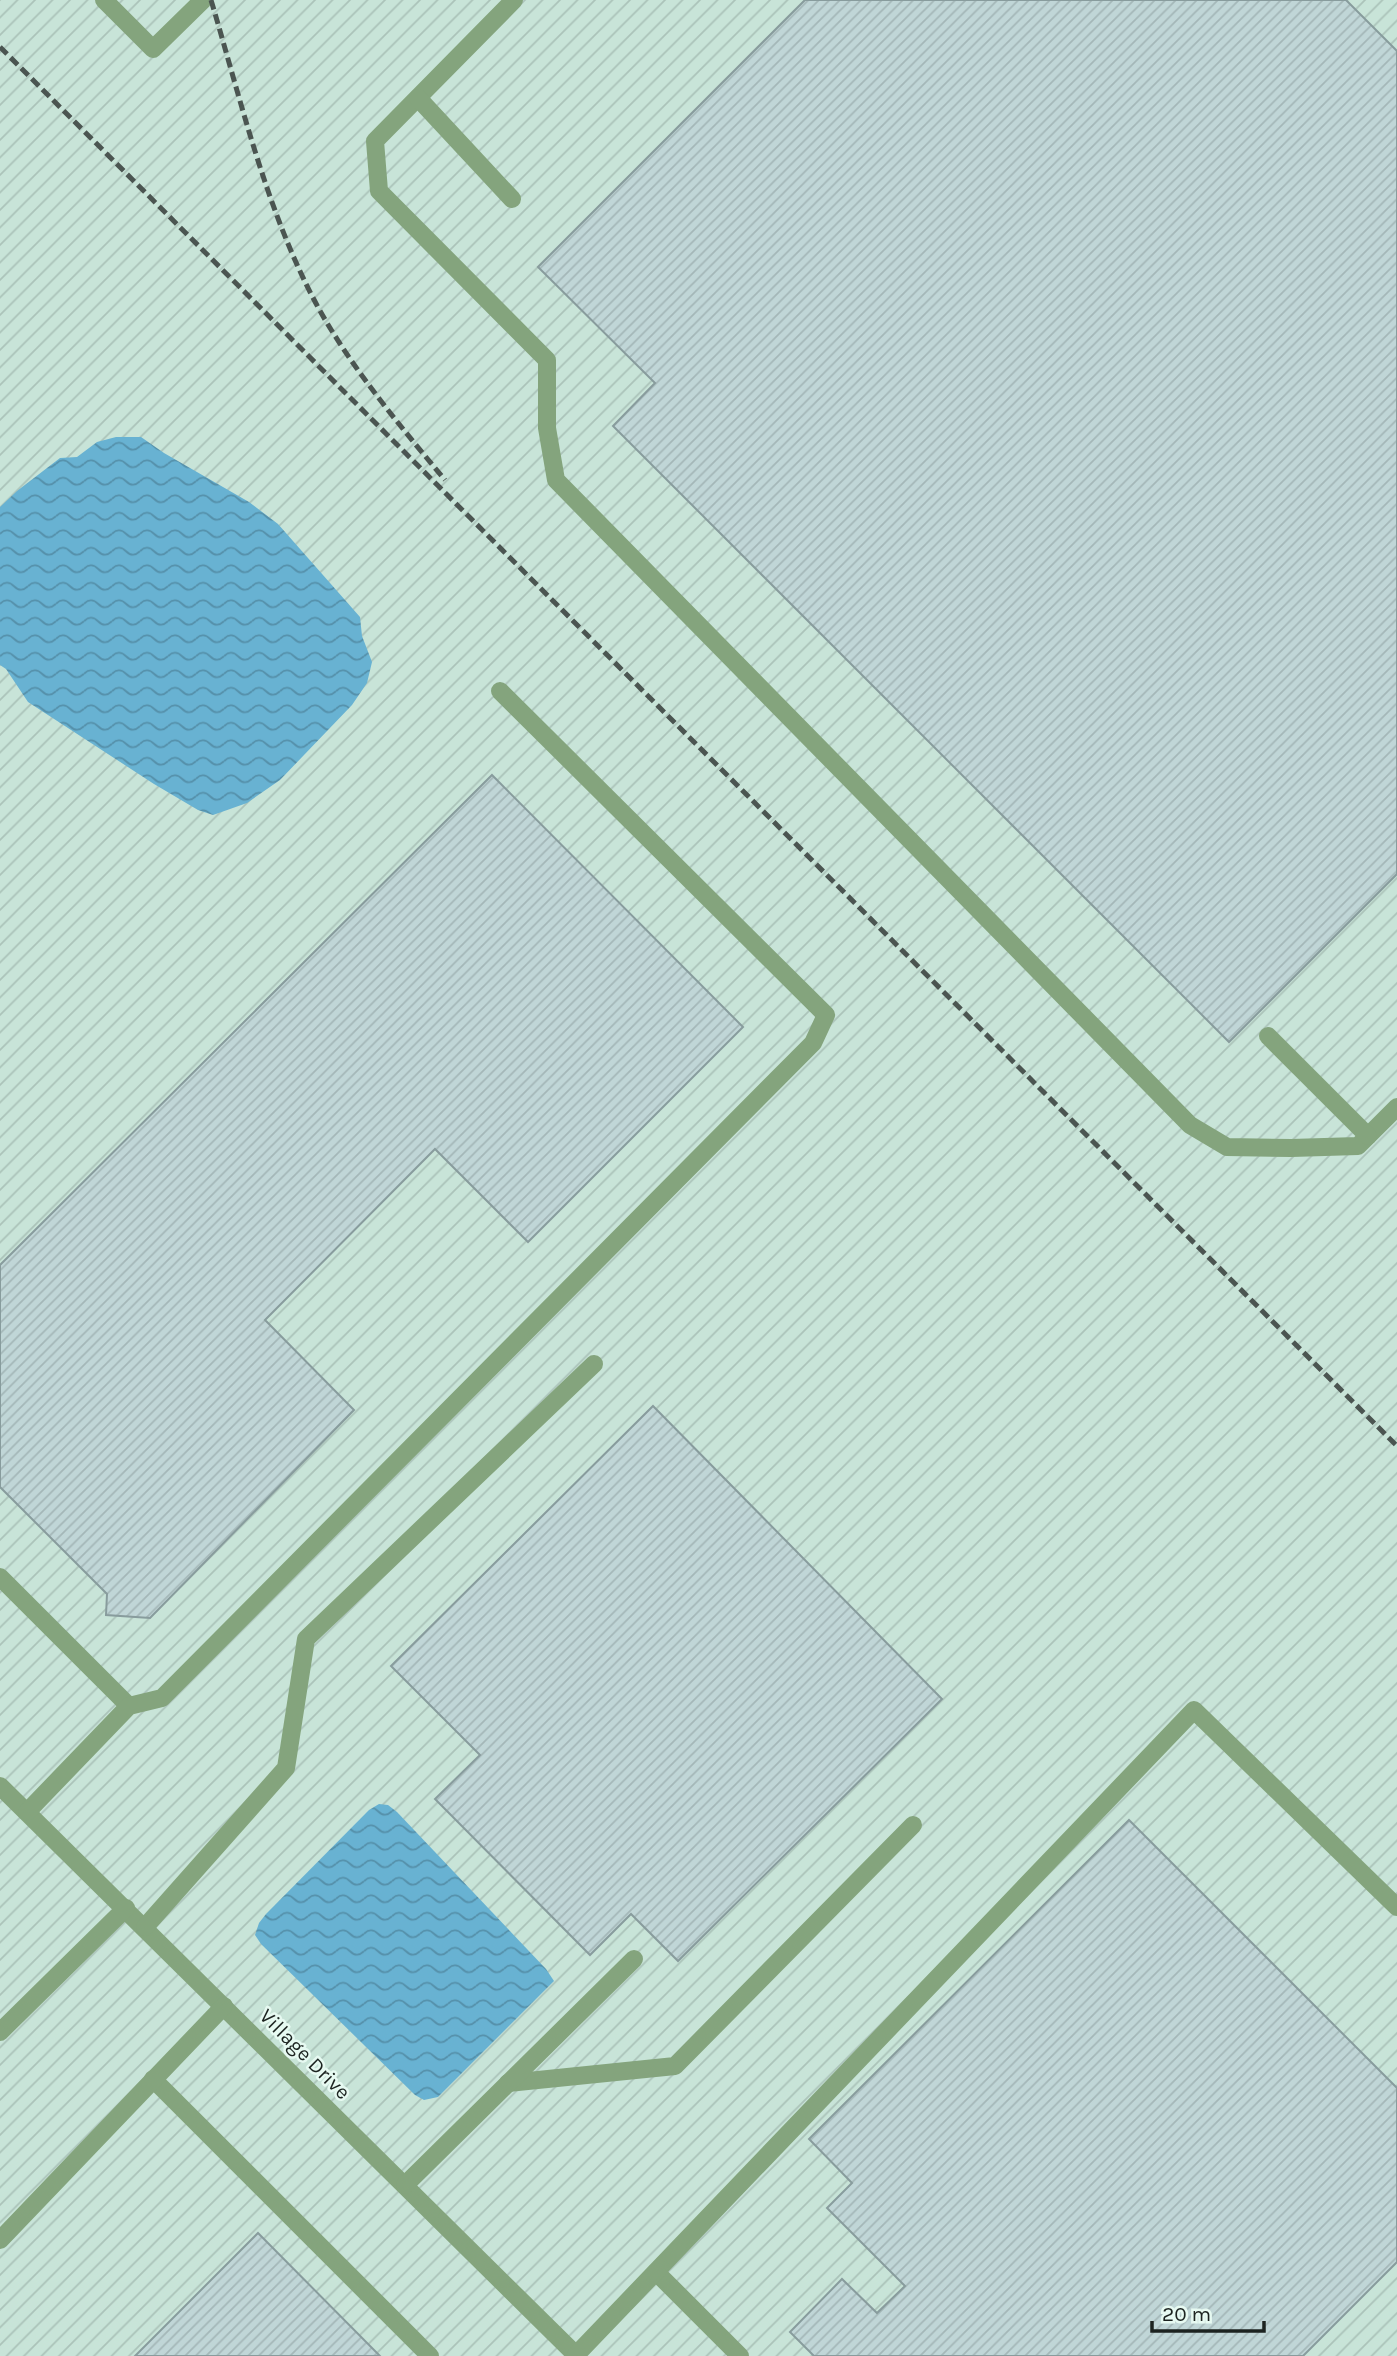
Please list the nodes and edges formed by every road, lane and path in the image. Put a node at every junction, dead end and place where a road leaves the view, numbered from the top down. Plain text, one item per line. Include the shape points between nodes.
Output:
1 (104, 0) edge
2 (202, 0) edge
3 (514, 0) edge
4 (418, 98) junction
5 (512, 199) dead end
6 (500, 691) dead end
7 (1268, 1036) dead end
8 (1397, 1107) edge
9 (1368, 1136) junction
10 (594, 1364) dead end
11 (0, 1577) edge
12 (129, 1706) junction
13 (0, 1786) edge
14 (27, 1812) junction
15 (913, 1825) dead end
16 (126, 1908) junction
17 (1397, 1908) edge
18 (145, 1927) junction
19 (634, 1959) dead end
20 (224, 2006) junction
21 (0, 2032) edge
22 (153, 2080) junction
23 (508, 2083) junction
24 (405, 2185) junction
25 (0, 2240) edge
26 (656, 2272) junction
27 (430, 2356) edge
28 (576, 2356) edge
29 (740, 2356) edge

1 - 2 street via 153,49
3 - 4 street
4 - 5 street
4 - 9 street via 375,141 379,191 547,360 547,428 556,480 1190,1125 1227,1147 1358,1146
6 - 12 street via 826,1015 813,1043 162,1698
7 - 9 street
8 - 9 street
10 - 18 street via 306,1639 286,1768
11 - 12 street
12 - 14 street
13 - 14 street, Village Drive
14 - 16 street, Village Drive
15 - 23 street via 675,2066
16 - 18 street, Village Drive
16 - 21 street
17 - 26 street via 1194,1710
18 - 20 street, Village Drive
19 - 23 street
20 - 22 street
20 - 24 street, Village Drive
22 - 25 street
22 - 27 street
23 - 24 street
24 - 28 street, Village Drive
26 - 28 street
26 - 29 street

